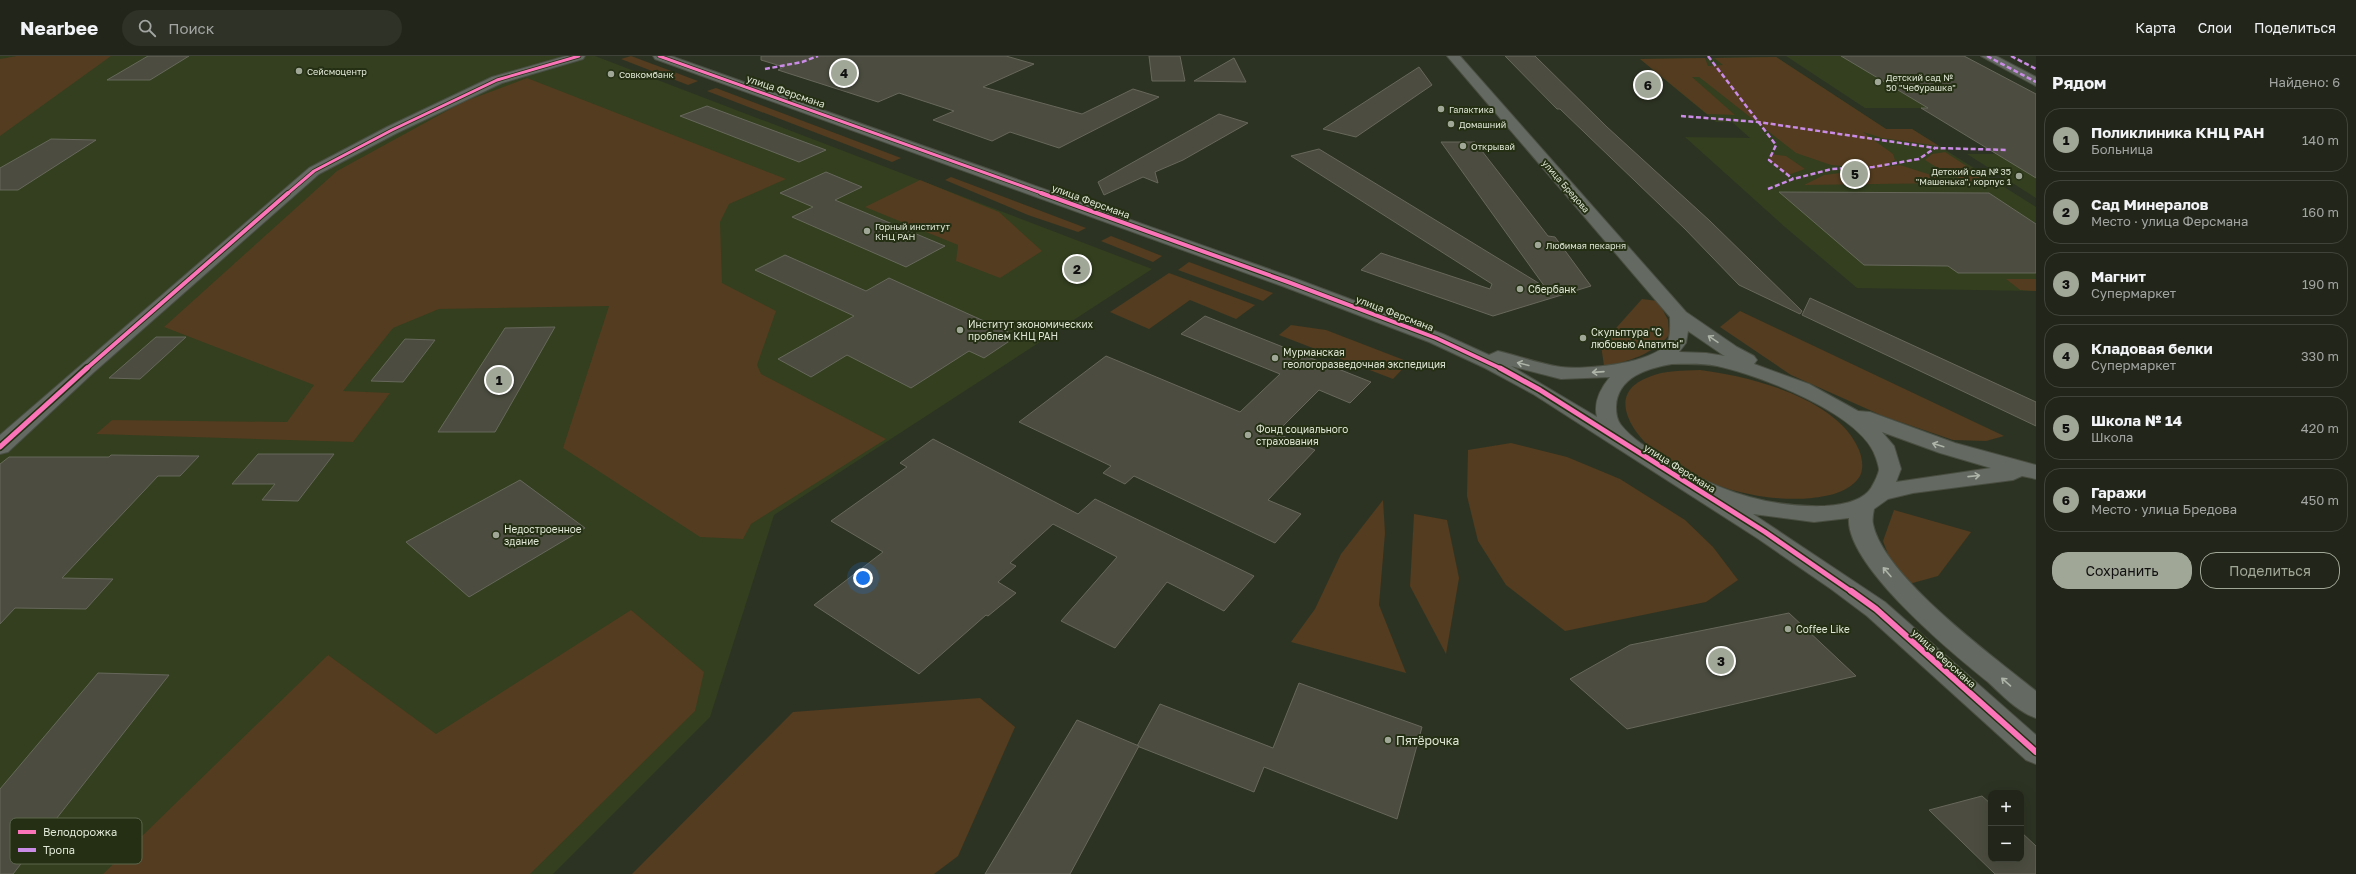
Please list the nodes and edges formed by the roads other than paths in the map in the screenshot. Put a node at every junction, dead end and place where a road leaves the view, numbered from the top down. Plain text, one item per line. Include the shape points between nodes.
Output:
1 (579, 56) edge
2 (659, 56) edge
3 (1453, 56) edge
4 (1987, 56) edge
5 (2011, 56) edge
6 (2036, 69) edge
7 (2036, 82) edge
8 (1679, 316) junction
9 (1436, 338) junction
10 (1643, 365) junction
11 (1805, 390) junction
12 (0, 447) edge
13 (1659, 465) junction
14 (2034, 472) edge
15 (1872, 500) junction
16 (2036, 707) edge
17 (2036, 752) edge

1 - 12 street via 497,80 314,171
2 - 9 street, улица Ферсмана via 945,157
3 - 8 street, улица Бредова
4 - 7 street
5 - 6 street
8 - 10 street via 1680,340 1670,352
11 -> 8 street, улица Бредова via 1730,351
10 -> 9 street, улица Ферсмана via 1600,373 1561,373 1514,362
9 - 13 street, улица Ферсмана via 1540,390
10 - 11 street, улица Ферсмана via 1672,358 1717,360 1743,366
10 - 13 street via 1617,379 1606,401 1606,414 1613,429 1630,445
14 -> 11 street via 1975,457 1903,434
11 - 15 street via 1851,415 1884,445 1890,461 1889,478
13 - 15 street via 1702,488 1739,503 1798,514 1829,514
13 - 17 street, улица Ферсмана via 1765,532 1876,609
15 -> 14 street via 1911,485 1971,476
16 -> 15 street via 1913,602 1876,559 1860,525

